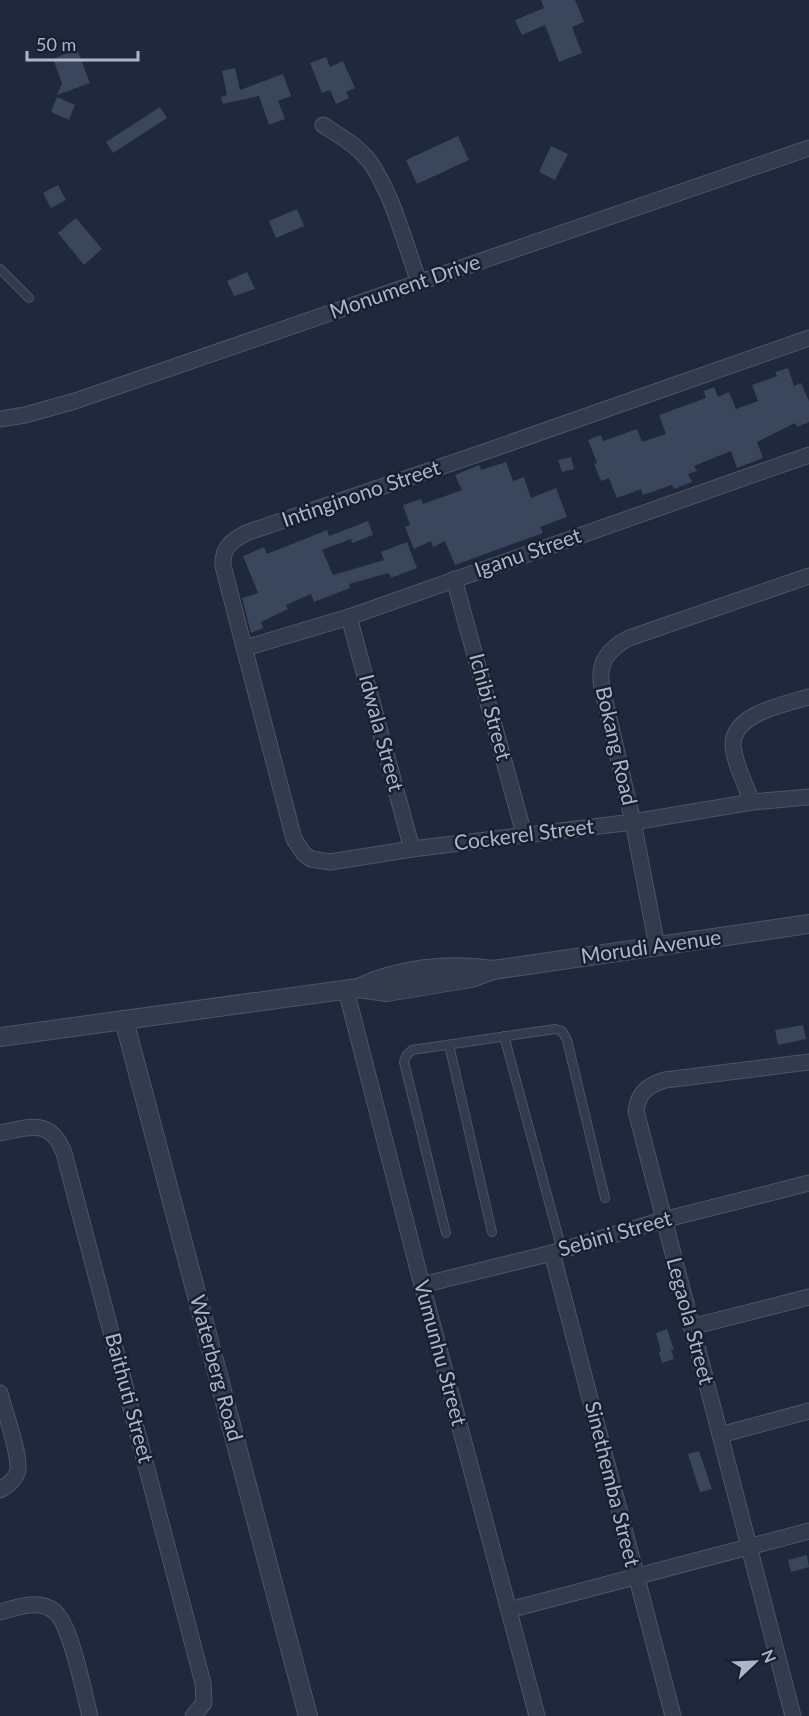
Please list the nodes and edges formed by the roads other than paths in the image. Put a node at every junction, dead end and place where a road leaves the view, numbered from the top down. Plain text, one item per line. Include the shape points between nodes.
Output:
1 (323, 125) dead end
2 (809, 148) edge
3 (0, 269) edge
4 (419, 282) junction
5 (29, 297) dead end
6 (809, 338) edge
7 (0, 419) edge
8 (809, 455) edge
9 (809, 576) edge
10 (454, 579) junction
11 (349, 617) junction
12 (245, 648) junction
13 (809, 697) edge
14 (809, 797) edge
15 (752, 802) junction
16 (633, 822) junction
17 (524, 834) junction
18 (412, 849) junction
19 (311, 859) joint
20 (809, 924) edge
21 (657, 946) junction
22 (352, 989) junction
23 (124, 1020) junction
24 (504, 1036) junction
25 (0, 1037) edge
26 (449, 1045) junction
27 (809, 1062) edge
28 (0, 1133) edge
29 (809, 1183) edge
30 (606, 1198) dead end
31 (663, 1220) junction
32 (492, 1232) dead end
33 (446, 1233) dead end
34 (557, 1251) junction
35 (422, 1285) junction
36 (809, 1297) edge
37 (692, 1327) junction
38 (0, 1394) edge
39 (809, 1412) edge
40 (720, 1435) junction
41 (0, 1490) edge
42 (809, 1531) edge
43 (749, 1546) junction
44 (635, 1576) junction
45 (509, 1610) junction
46 (0, 1612) edge
47 (90, 1716) edge
48 (194, 1716) edge
49 (308, 1716) edge
50 (537, 1716) edge
51 (673, 1716) edge
52 (793, 1716) edge

1 - 4 street via 358,149 379,178
2 - 4 street, Monument Drive
3 - 5 lane
4 - 7 street, Monument Drive via 67,403
6 - 12 street, Intinginono Street via 236,538 225,549 223,566
8 - 10 street, Iganu Street
9 - 16 street, Bokang Road via 629,638 609,651 600,678
10 - 11 street, Iganu Street
10 - 17 street, Ichibi Street
11 - 12 street, Iganu Street
11 - 18 street, Idwala Street
12 - 19 street, Intinginono Street via 294,838
13 - 15 street via 754,715 735,735 735,753
14 - 15 street, Cockerel Street
15 - 16 street, Cockerel Street
16 - 17 street, Cockerel Street
16 - 21 street, Bokang Road
17 - 18 street, Cockerel Street
18 - 19 street, Cockerel Street via 330,862
20 - 21 street, Morudi Avenue
21 - 22 street, Morudi Avenue via 493,970 468,966 425,970 383,977
22 - 23 street, Morudi Avenue
22 - 35 street, Vumunhu Street
23 - 25 street, Morudi Avenue
23 - 49 street, Waterberg Road
24 - 26 lane
24 - 30 lane via 562,1031
24 - 34 lane
26 - 32 lane
26 - 33 lane via 412,1050 404,1062
27 - 31 street, Legaola Street via 665,1080 641,1094 637,1121
28 - 48 street, Baithuti Street via 44,1128 56,1136 64,1153 203,1683 204,1703
29 - 31 street, Sebini Street
31 - 34 street, Sebini Street
31 - 37 street, Legaola Street
34 - 35 street, Sebini Street
34 - 44 street, Sinethemba Street
35 - 45 street, Vumunhu Street
36 - 37 street
37 - 40 street, Legaola Street
38 - 41 street via 18,1470 9,1485
39 - 40 street
40 - 43 street, Legaola Street
42 - 43 street
43 - 44 street
43 - 52 street, Legaola Street
44 - 45 street
44 - 51 street, Sinethemba Street
45 - 50 street, Vumunhu Street
46 - 47 street via 23,1606 54,1610 69,1636

